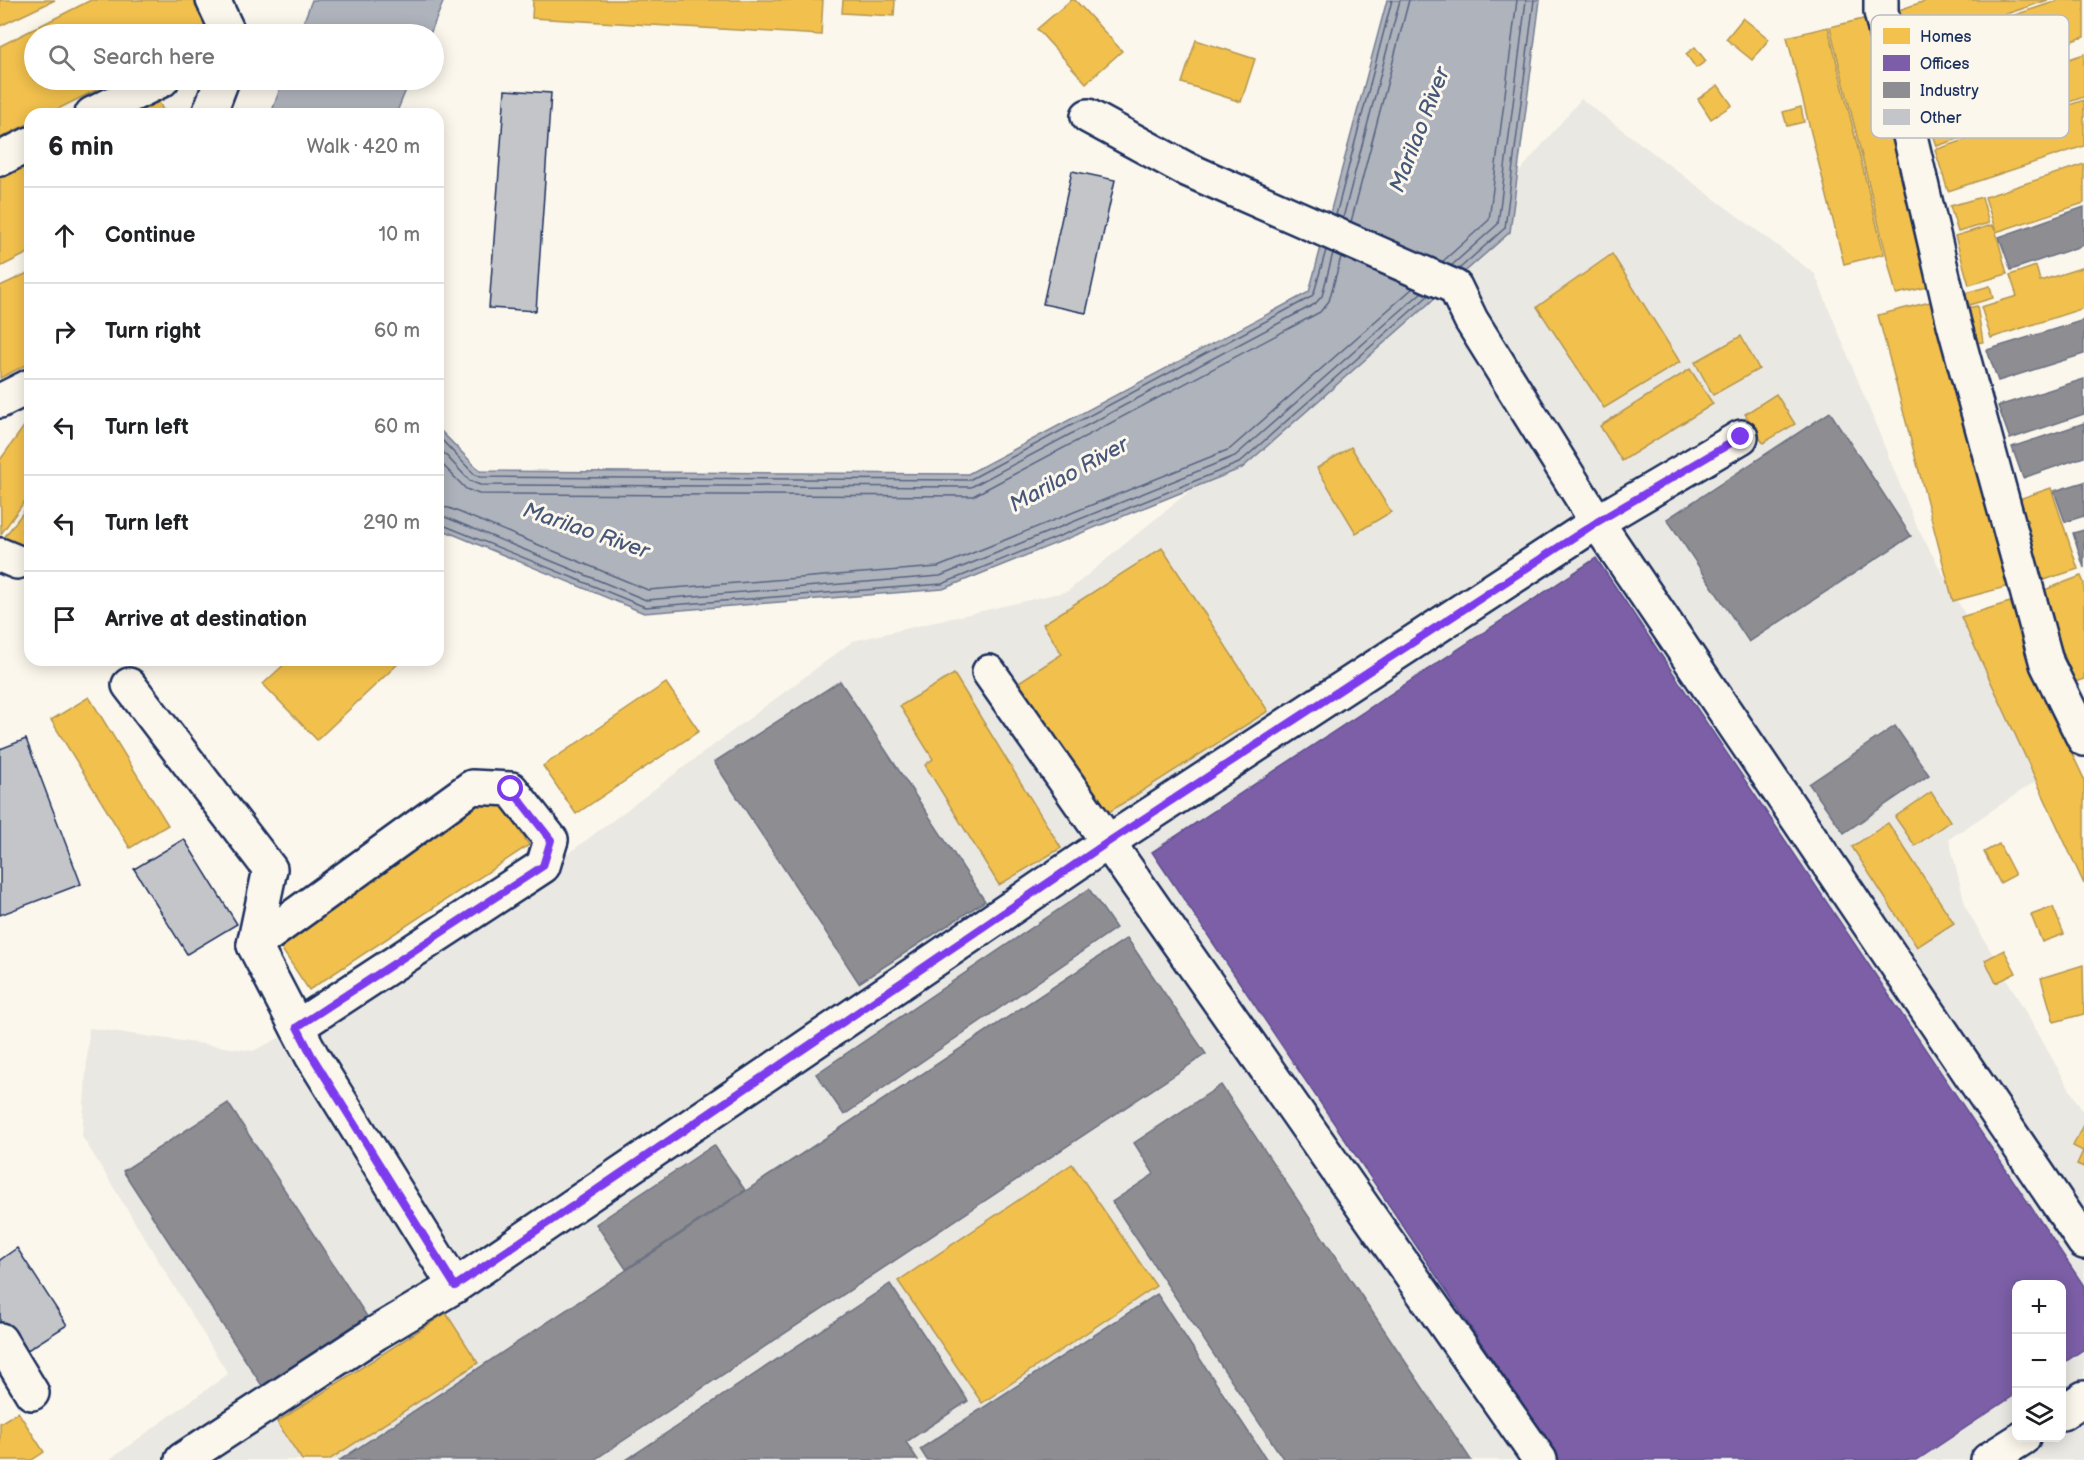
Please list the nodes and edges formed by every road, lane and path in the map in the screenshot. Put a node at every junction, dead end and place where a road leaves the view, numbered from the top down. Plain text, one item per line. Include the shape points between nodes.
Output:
1 (213, 0) edge
2 (1881, 0) edge
3 (1882, 15) edge
4 (225, 24) edge
5 (141, 90) edge
6 (218, 90) edge
7 (104, 108) edge
8 (211, 108) edge
9 (1088, 116) dead end
10 (1910, 138) edge
11 (24, 147) edge
12 (0, 159) edge
13 (24, 389) edge
14 (0, 401) edge
15 (1741, 437) dead end
16 (1597, 522) junction
17 (989, 672) dead end
18 (129, 685) dead end
19 (2084, 739) edge
20 (1108, 842) junction
21 (254, 945) junction
22 (297, 1027) junction
23 (2084, 1242) edge
24 (455, 1286) junction
25 (0, 1340) edge
26 (32, 1393) dead end
27 (2084, 1398) edge
28 (2066, 1410) edge
29 (2015, 1442) edge
30 (218, 1451) edge
31 (182, 1460) edge
32 (1540, 1460) edge
33 (1988, 1460) edge

1 - 4 street
2 - 3 street
5 - 7 street
6 - 8 street
9 - 16 street via 1184,168 1455,287 1471,320
10 - 19 street via 1954,324 2047,664
11 - 12 street
13 - 14 street
15 - 16 street
16 - 20 street
16 - 23 street
17 - 20 street
18 - 21 street via 270,869
20 - 24 street
20 - 32 street
21 - 22 street
21 - 22 street via 472,787 511,789 551,840 543,866
22 - 24 street
24 - 30 street via 376,1333
25 - 26 street
27 - 28 street
29 - 33 street
30 - 31 street

